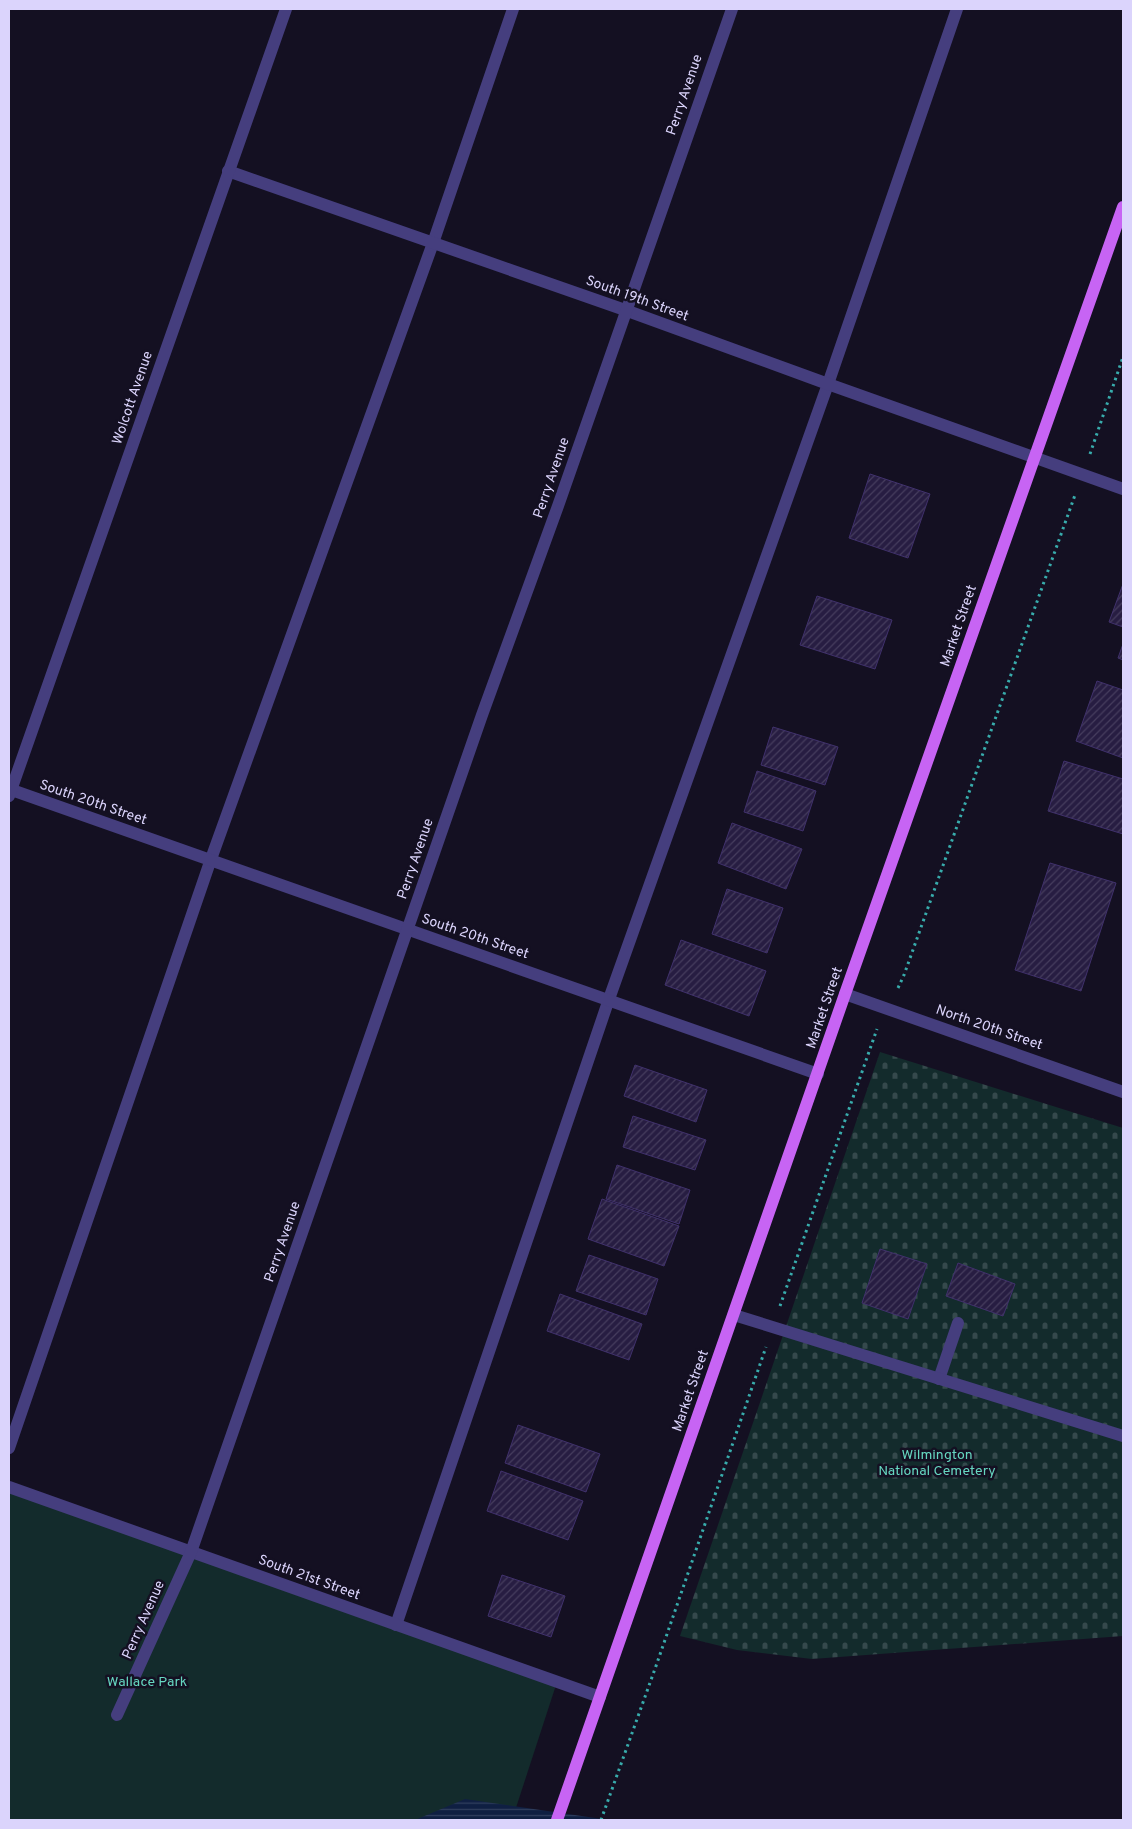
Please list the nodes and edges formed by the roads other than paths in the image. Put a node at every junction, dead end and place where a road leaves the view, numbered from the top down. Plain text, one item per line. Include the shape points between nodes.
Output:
1 (286, 9) edge
2 (514, 9) edge
3 (732, 9) edge
4 (957, 9) edge
5 (228, 171) junction
6 (1123, 207) edge
7 (433, 243) junction
8 (625, 310) junction
9 (828, 384) junction
10 (1035, 458) junction
11 (1123, 489) edge
12 (10, 792) edge
13 (211, 860) junction
14 (407, 929) junction
15 (845, 994) junction
16 (609, 999) junction
17 (818, 1074) junction
18 (1123, 1092) edge
19 (734, 1315) junction
20 (958, 1323) dead end
21 (938, 1378) junction
22 (1123, 1436) edge
23 (9, 1448) edge
24 (9, 1487) edge
25 (191, 1552) junction
26 (396, 1625) junction
27 (600, 1697) junction
28 (117, 1715) dead end
29 (557, 1820) edge

1 - 5 street, Wolcott Avenue
2 - 7 street
3 - 8 street, Perry Avenue
4 - 9 street
5 - 7 street, South 19th Street
5 - 12 street, Wolcott Avenue
6 - 10 main road, Market Street
7 - 8 street, South 19th Street
7 - 13 street
8 - 9 street, South 19th Street
8 - 14 street, Perry Avenue
9 - 10 street, South 19th Street
9 - 16 street
10 - 11 street, South 19th Street
10 - 15 main road, Market Street
12 - 13 street, South 20th Street
13 - 14 street, South 20th Street
13 - 23 street
14 - 16 street, South 20th Street
14 - 25 street, Perry Avenue
15 - 17 main road, Market Street
15 - 18 street, North 20th Street
16 - 17 street, South 20th Street
16 - 26 street
17 - 19 main road, Market Street
19 - 21 street
19 - 27 main road, Market Street
20 - 21 street
21 - 22 street
24 - 25 street, South 21st Street
25 - 26 street, South 21st Street
25 - 28 street, Perry Avenue
26 - 27 street, South 21st Street
27 - 29 main road, Market Street

